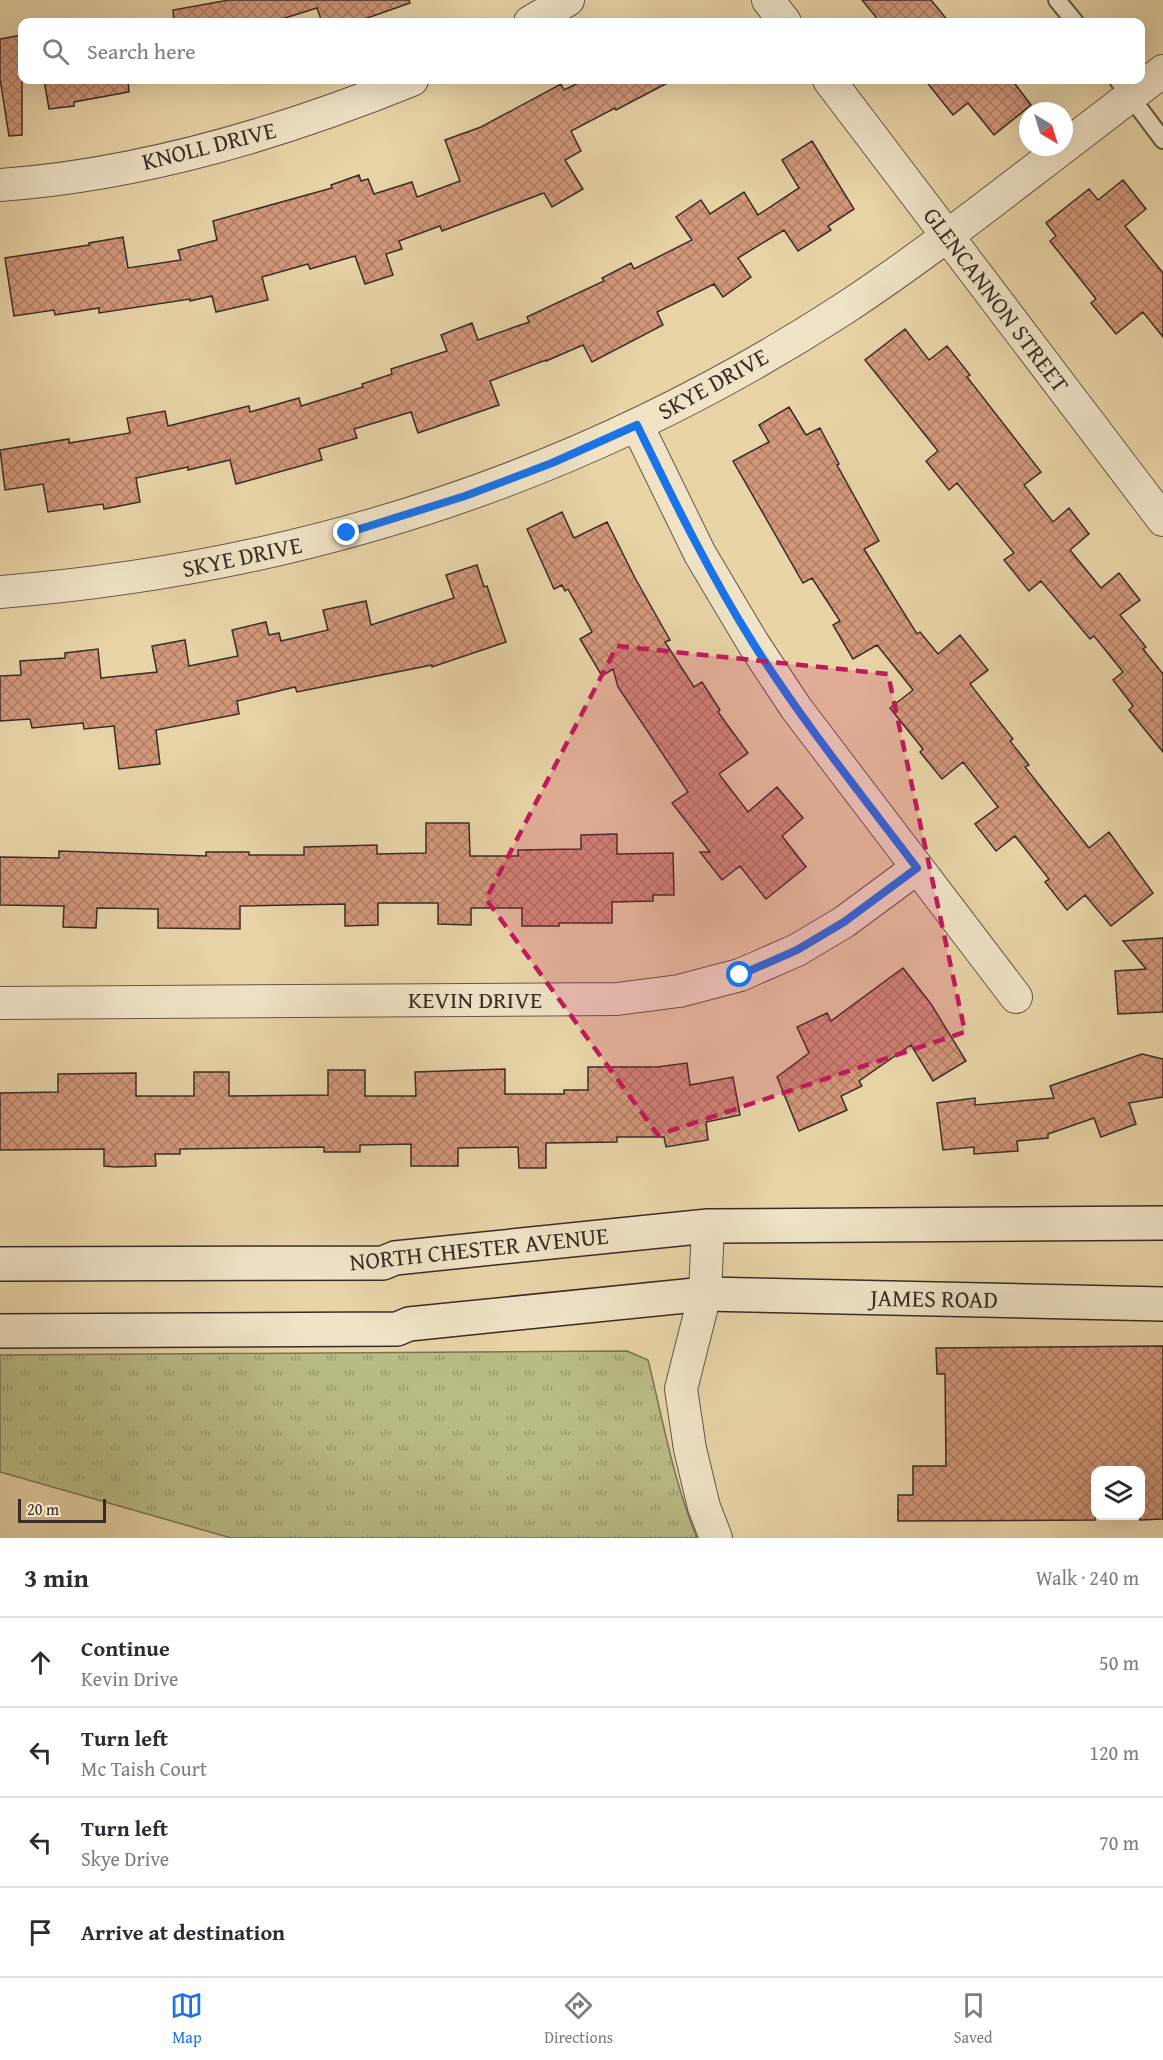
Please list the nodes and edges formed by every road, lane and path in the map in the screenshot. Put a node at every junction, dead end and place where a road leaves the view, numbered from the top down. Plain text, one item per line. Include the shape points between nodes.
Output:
1 (568, 0) edge
2 (768, 0) edge
3 (1058, 0) edge
4 (537, 18) edge
5 (782, 18) edge
6 (1072, 18) edge
7 (1163, 72) edge
8 (1145, 79) edge
9 (402, 84) edge
10 (832, 84) edge
11 (1124, 88) edge
12 (1073, 138) edge
13 (1163, 140) edge
14 (1052, 156) edge
15 (0, 184) edge
16 (947, 236) junction
17 (637, 425) junction
18 (1163, 520) edge
19 (0, 592) edge
20 (917, 868) junction
21 (1016, 998) dead end
22 (0, 1003) edge
23 (1163, 1223) edge
24 (708, 1226) junction
25 (0, 1264) edge
26 (705, 1294) junction
27 (1163, 1304) edge
28 (0, 1331) edge
29 (716, 1538) edge

1 - 4 street
2 - 5 street
3 - 6 lane
7 - 8 street, SKYE DRIVE
9 - 15 street, KNOLL DRIVE via 245,140 81,175
10 - 16 street, GLENCANNON STREET
11 - 12 street, SKYE DRIVE
11 - 13 lane
14 - 16 street, SKYE DRIVE
16 - 17 street, SKYE DRIVE via 846,307 740,371
16 - 18 street, GLENCANNON STREET
17 - 19 street, SKYE DRIVE via 465,496 347,533 165,573
17 - 20 street via 700,554 753,643 796,708
20 - 21 street
20 - 22 street, KEVIN DRIVE via 844,922 797,950 740,975 679,991 617,999
23 - 24 main road
24 - 25 main road, NORTH CHESTER AVENUE via 395,1258 383,1263
24 - 26 street
26 - 27 main road, JAMES ROAD
26 - 28 main road via 409,1324 398,1329
26 - 29 street via 681,1389 690,1449

